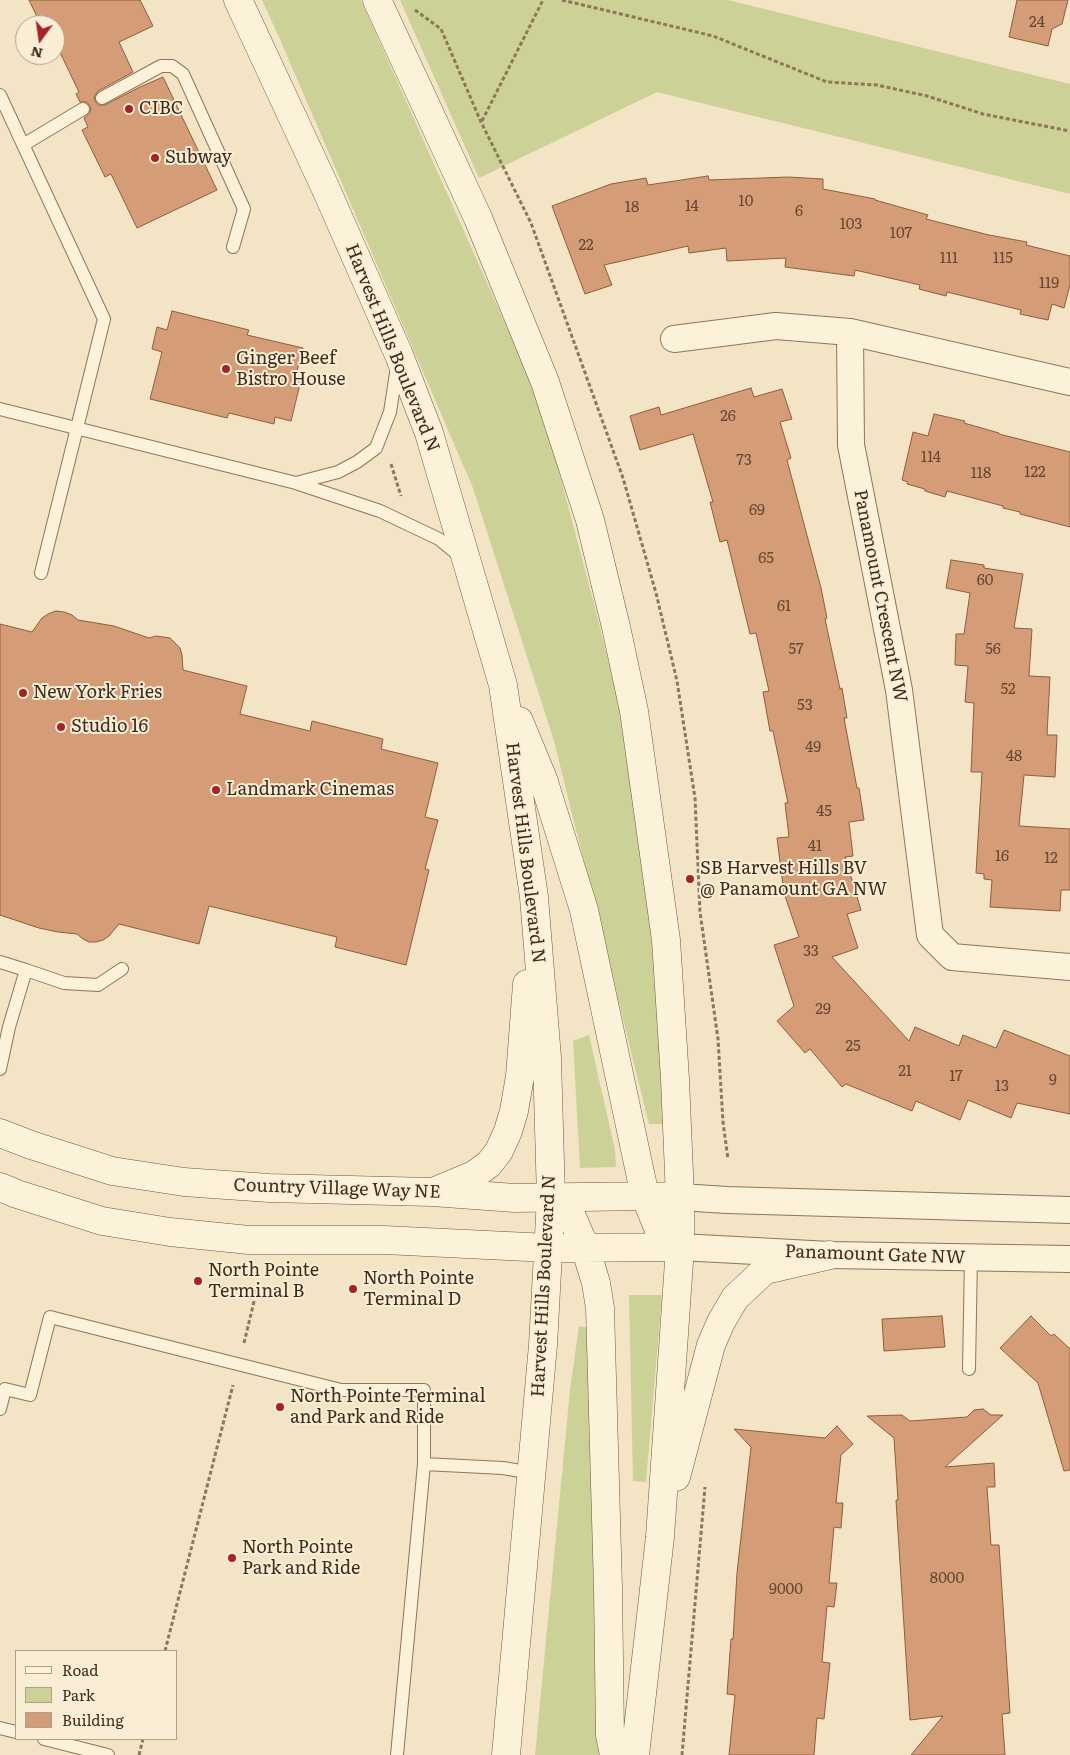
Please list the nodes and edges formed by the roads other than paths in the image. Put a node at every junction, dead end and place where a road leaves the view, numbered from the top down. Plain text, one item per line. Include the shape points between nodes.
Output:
1 (238, 0) edge
2 (377, 0) edge
3 (0, 95) edge
4 (102, 98) dead end
5 (84, 109) dead end
6 (23, 144) junction
7 (233, 247) dead end
8 (850, 332) junction
9 (674, 339) dead end
10 (399, 355) junction
11 (1070, 382) edge
12 (0, 410) edge
13 (77, 429) junction
14 (296, 483) junction
15 (467, 561) junction
16 (41, 573) dead end
17 (503, 685) junction
18 (534, 897) junction
19 (0, 962) edge
20 (1070, 967) edge
21 (122, 969) dead end
22 (26, 970) junction
23 (0, 1069) edge
24 (0, 1133) edge
25 (0, 1187) edge
26 (432, 1192) junction
27 (645, 1196) junction
28 (680, 1197) junction
29 (551, 1198) junction
30 (1070, 1210) edge
31 (680, 1246) junction
32 (585, 1247) junction
33 (549, 1248) junction
34 (830, 1255) junction
35 (971, 1257) junction
36 (1070, 1259) edge
37 (969, 1369) dead end
38 (0, 1409) edge
39 (424, 1464) junction
40 (532, 1473) junction
41 (660, 1537) junction
42 (0, 1728) edge
43 (15, 1732) edge
44 (48, 1740) edge
45 (108, 1755) edge
46 (397, 1755) edge
47 (506, 1755) edge
48 (614, 1755) edge
49 (635, 1755) edge

1 - 10 main road, Harvest Hills Boulevard N
2 - 28 main road via 478,218 545,382 592,530 634,711 651,826 666,940
3 - 6 lane
4 - 7 lane via 161,66 172,66 183,74 244,209
5 - 6 lane
6 - 13 lane via 104,319
8 - 9 street via 776,326
8 - 11 street
8 - 20 street, Panamount Crescent NW via 851,445 899,690 930,935 952,958
10 - 14 lane via 390,412 376,448 338,472
10 - 15 main road, Harvest Hills Boulevard N via 429,433
12 - 13 lane
13 - 14 lane
13 - 16 lane
14 - 15 lane via 380,511 439,540
15 - 17 main road, Harvest Hills Boulevard N
17 - 18 main road, Harvest Hills Boulevard N
17 - 27 main road via 543,779 584,910
18 - 26 main road via 520,1076 508,1131 489,1164 474,1175
18 - 29 main road, Harvest Hills Boulevard N via 547,1058
19 - 22 lane
21 - 22 lane via 98,985 64,984
22 - 23 lane
24 - 26 main road, Country Village Way NE via 112,1170 184,1182 269,1188
25 - 33 main road via 102,1220 170,1232 249,1240 384,1240
26 - 29 main road, Country Village Way NE
27 - 28 main road, Country Village Way NE
27 - 29 main road, Country Village Way NE
27 - 31 main road via 659,1230
28 - 30 street
28 - 31 main road
29 - 32 main road via 572,1217
29 - 33 main road, Harvest Hills Boulevard N
31 - 32 main road
31 - 34 street, Panamount Gate NW
31 - 41 main road
32 - 33 main road
32 - 48 main road via 600,1308 610,1735
33 - 40 main road, Harvest Hills Boulevard N
34 - 35 street, Panamount Gate NW
34 - 41 main road via 766,1270 735,1298 711,1345
35 - 36 street, Panamount Gate NW
35 - 37 lane
38 - 39 lane via 5,1389 30,1395 50,1318 341,1390 424,1390
39 - 40 lane via 503,1468
39 - 46 lane
40 - 47 main road, Harvest Hills Boulevard N
41 - 49 main road
42 - 43 lane
44 - 45 lane

